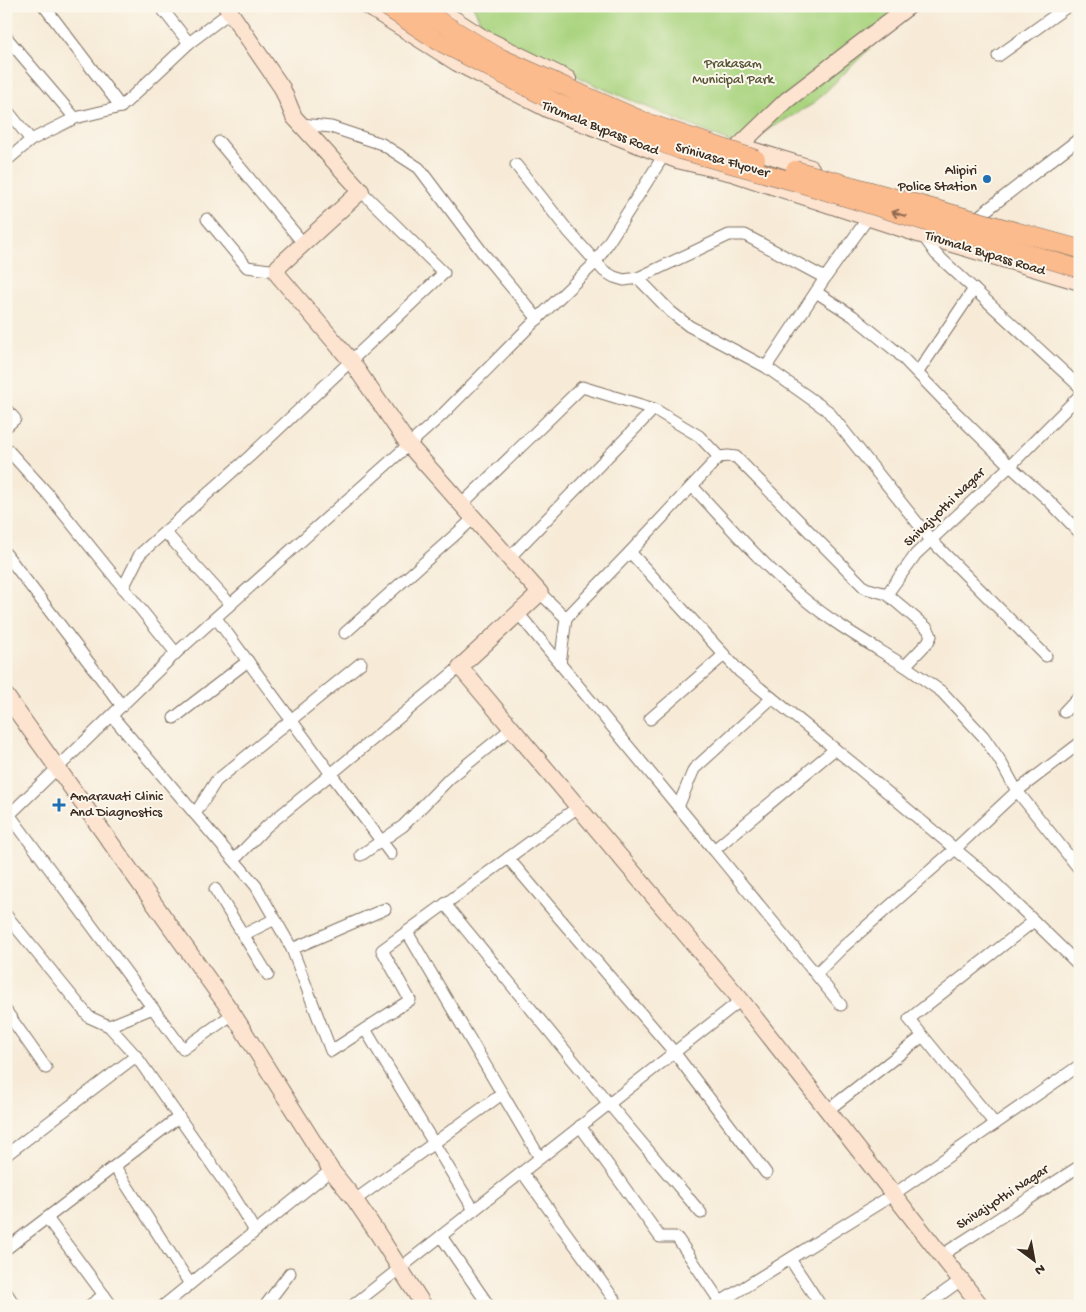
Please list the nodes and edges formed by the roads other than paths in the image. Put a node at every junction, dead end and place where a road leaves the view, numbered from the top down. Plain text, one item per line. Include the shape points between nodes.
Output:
1 (44, 6) edge
2 (160, 6) edge
3 (367, 6) edge
4 (385, 6) edge
5 (415, 6) edge
6 (434, 6) edge
7 (909, 6) edge
8 (1068, 6) edge
9 (228, 9) edge
10 (6, 37) edge
11 (189, 43) junction
12 (998, 56) dead end
13 (121, 107) junction
14 (6, 109) edge
15 (75, 118) junction
16 (301, 124) junction
17 (1080, 138) edge
18 (32, 140) junction
19 (218, 142) dead end
20 (739, 146) junction
21 (664, 155) junction
22 (6, 161) edge
23 (516, 165) dead end
24 (732, 172) junction
25 (361, 190) junction
26 (979, 216) junction
27 (868, 218) junction
28 (207, 219) dead end
29 (915, 234) junction
30 (1080, 242) edge
31 (303, 243) junction
32 (1080, 249) edge
33 (596, 262) junction
34 (1080, 269) edge
35 (277, 271) junction
36 (638, 278) junction
37 (825, 278) junction
38 (1080, 282) edge
39 (974, 289) junction
40 (816, 292) junction
41 (538, 319) junction
42 (351, 361) junction
43 (766, 367) junction
44 (918, 372) junction
45 (1080, 388) edge
46 (1080, 395) edge
47 (654, 409) junction
48 (6, 410) edge
49 (6, 427) edge
50 (408, 444) junction
51 (6, 448) edge
52 (719, 457) junction
53 (1010, 466) junction
54 (692, 486) junction
55 (461, 504) junction
56 (474, 518) junction
57 (165, 532) junction
58 (1080, 532) edge
59 (931, 540) junction
60 (630, 552) junction
61 (6, 554) edge
62 (509, 558) junction
63 (123, 588) junction
64 (540, 593) junction
65 (887, 594) junction
66 (231, 605) junction
67 (518, 612) junction
68 (216, 618) junction
69 (566, 618) junction
70 (345, 633) dead end
71 (176, 652) junction
72 (724, 655) junction
73 (1046, 656) dead end
74 (248, 661) junction
75 (361, 663) dead end
76 (560, 664) junction
77 (905, 666) junction
78 (460, 667) junction
79 (1080, 695) edge
80 (6, 696) edge
81 (772, 698) junction
82 (122, 706) junction
83 (1064, 712) dead end
84 (112, 716) junction
85 (174, 718) dead end
86 (650, 719) dead end
87 (291, 721) junction
88 (512, 728) junction
89 (1080, 743) edge
90 (835, 749) junction
91 (57, 769) junction
92 (331, 774) junction
93 (1017, 790) junction
94 (578, 806) junction
95 (678, 807) junction
96 (8, 814) edge
97 (195, 814) junction
98 (381, 841) junction
99 (955, 849) junction
100 (714, 850) junction
101 (391, 854) dead end
102 (361, 855) dead end
103 (508, 858) junction
104 (234, 860) junction
105 (1080, 870) edge
106 (215, 889) dead end
107 (445, 904) junction
108 (385, 909) dead end
109 (6, 915) edge
110 (275, 919) junction
111 (1034, 921) junction
112 (407, 932) junction
113 (243, 935) junction
114 (292, 950) junction
115 (1080, 966) edge
116 (816, 974) junction
117 (268, 975) dead end
118 (741, 1000) junction
119 (841, 1006) dead end
120 (153, 1008) junction
121 (6, 1011) edge
122 (233, 1014) junction
123 (108, 1026) junction
124 (365, 1029) junction
125 (923, 1036) junction
126 (674, 1052) junction
127 (136, 1056) junction
128 (1080, 1065) edge
129 (46, 1068) dead end
130 (502, 1094) junction
131 (609, 1104) junction
132 (828, 1110) junction
133 (179, 1117) junction
134 (995, 1124) junction
135 (580, 1126) junction
136 (433, 1143) junction
137 (6, 1155) edge
138 (540, 1158) junction
139 (1080, 1166) edge
140 (115, 1167) junction
141 (331, 1170) junction
142 (522, 1172) junction
143 (766, 1173) dead end
144 (894, 1194) junction
145 (355, 1200) junction
146 (474, 1210) junction
147 (701, 1213) dead end
148 (47, 1218) junction
149 (255, 1231) junction
150 (441, 1236) junction
151 (6, 1249) edge
152 (942, 1255) junction
153 (790, 1259) junction
154 (401, 1268) junction
155 (290, 1273) dead end
156 (961, 1280) junction
157 (190, 1284) junction
158 (6, 1292) edge
159 (104, 1295) junction
160 (719, 1304) edge
161 (15, 1306) edge
162 (89, 1306) edge
163 (112, 1306) edge
164 (163, 1306) edge
165 (265, 1306) edge
166 (352, 1306) edge
167 (424, 1306) edge
168 (489, 1306) edge
169 (618, 1306) edge
170 (821, 1306) edge
171 (925, 1306) edge
172 (981, 1306) edge

1 - 13 street
2 - 11 street
3 - 21 street, Tirumala Bypass Road via 456,63 539,105
34 -> 4 main road, Srinivasa Flyover, bridge via 680,150 557,103 438,41
5 - 32 main road, Srinivasa Flyover, bridge via 497,56 646,122 743,156
6 - 20 street via 482,37 590,90 647,115
7 - 20 street via 787,100
8 - 12 street
9 - 11 street
9 - 16 street via 282,88 294,117
10 - 15 street
11 - 13 street
13 - 15 street
14 - 18 street
15 - 18 street
16 - 25 street
16 - 41 street via 330,127 382,144 419,168 482,252
17 - 26 street
18 - 22 street
19 - 31 street
20 - 24 street
20 - 26 street
21 - 24 street, Tirumala Bypass Road
21 - 33 street
23 - 33 street
24 - 27 street, Tirumala Bypass Road
25 - 31 street
25 - 42 street via 444,273
26 - 30 street
27 - 29 street, Tirumala Bypass Road
27 - 37 street
28 - 35 street via 247,267
29 - 38 street, Tirumala Bypass Road
29 - 39 street via 924,237 936,254
31 - 35 street
33 - 36 street via 614,277 624,280
33 - 41 street
35 - 42 street
36 - 37 street via 729,235 738,234
36 - 43 street via 670,312
37 - 40 street
39 - 44 street
39 - 45 street
40 - 43 street
40 - 44 street via 853,316
41 - 50 street via 442,415
42 - 50 street
42 - 57 street
43 - 59 street via 828,411
44 - 53 street
46 - 53 street, Shivajyothi Nagar
47 - 52 street via 700,436
47 - 55 street via 582,386
47 - 62 street
48 - 49 street via 14,419
50 - 55 street
50 - 66 street
51 - 63 street via 47,493
52 - 54 street
52 - 65 street via 736,457 865,588
53 - 58 street
53 - 59 street, Shivajyothi Nagar
54 - 60 street
54 - 77 street via 770,569 803,598 839,626
55 - 56 street
56 - 62 street
56 - 70 street
57 - 63 street via 140,554
57 - 66 street
59 - 65 street, Shivajyothi Nagar via 916,554
59 - 73 street
60 - 69 street
60 - 72 street
61 - 82 street
62 - 64 street
63 - 71 street
64 - 67 street
64 - 69 street
65 - 77 street via 928,629 931,636
66 - 68 street
67 - 76 street
67 - 78 street
68 - 71 street
68 - 74 street
69 - 76 street
71 - 82 street
72 - 81 street
72 - 86 street
74 - 85 street
74 - 87 street
75 - 87 street
76 - 95 street
77 - 93 street via 942,692 961,711 983,736
78 - 88 street
78 - 92 street
79 - 83 street
80 - 91 street
81 - 90 street
81 - 95 street via 694,768
82 - 84 street
84 - 91 street
84 - 97 street
87 - 92 street
87 - 97 street via 216,781
88 - 94 street
88 - 98 street via 450,778 403,826
89 - 93 street
90 - 99 street
90 - 100 street
91 - 96 street
91 - 122 street
92 - 98 street
92 - 104 street via 267,826
93 - 99 street
93 - 105 street
94 - 103 street
94 - 118 street
95 - 100 street
96 - 120 street
97 - 104 street
98 - 101 street
98 - 102 street
99 - 111 street
99 - 116 street
100 - 116 street
103 - 107 street
103 - 126 street
104 - 110 street via 256,886
106 - 113 street
107 - 112 street
107 - 131 street
108 - 114 street
109 - 123 street via 89,1017
110 - 113 street
110 - 114 street
111 - 115 street
111 - 125 street via 909,1019
112 - 124 street via 382,950 410,1000
112 - 130 street
113 - 117 street
114 - 124 street via 331,1051
116 - 119 street
118 - 126 street
118 - 132 street
120 - 122 street via 183,1049
120 - 123 street
121 - 129 street
122 - 141 street
123 - 127 street
124 - 136 street
125 - 132 street
125 - 134 street
126 - 131 street
126 - 143 street
127 - 133 street
127 - 137 street
128 - 134 street
130 - 136 street
130 - 138 street
131 - 135 street
131 - 147 street
132 - 144 street
133 - 140 street
133 - 149 street
134 - 144 street
135 - 138 street
135 - 160 street via 660,1237 678,1239
136 - 145 street
136 - 146 street
138 - 142 street
139 - 152 street, Shivajyothi Nagar
140 - 148 street
140 - 157 street
141 - 145 street
141 - 149 street
142 - 146 street
142 - 169 street
144 - 152 street
144 - 153 street
145 - 154 street
146 - 150 street
148 - 151 street
148 - 159 street
149 - 157 street
150 - 154 street
150 - 168 street
152 - 156 street
153 - 160 street
153 - 170 street
154 - 166 street
154 - 167 street
155 - 165 street
156 - 171 street
156 - 172 street
157 - 164 street
158 - 161 street
159 - 162 street
159 - 163 street

